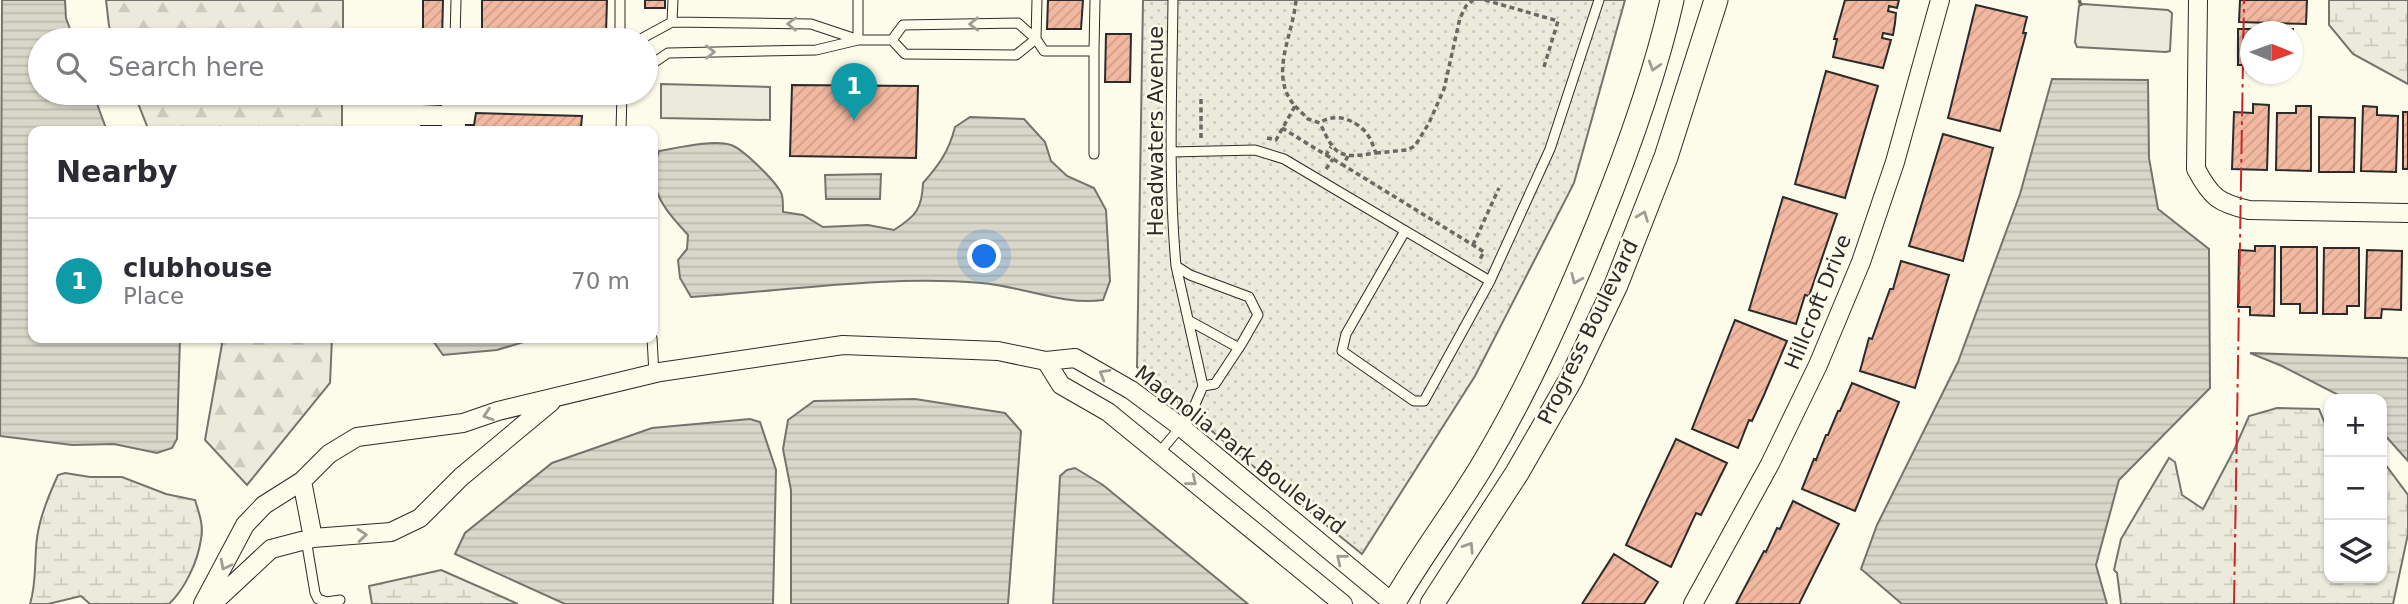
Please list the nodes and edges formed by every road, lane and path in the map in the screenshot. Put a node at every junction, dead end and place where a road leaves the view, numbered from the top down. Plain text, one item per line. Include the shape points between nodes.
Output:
1 (456, 0) edge
2 (621, 0) edge
3 (673, 0) edge
4 (858, 0) edge
5 (1037, 0) edge
6 (1095, 0) edge
7 (1173, 0) edge
8 (1296, 0) edge
9 (1473, 0) edge
10 (1485, 0) edge
11 (1672, 0) edge
12 (1716, 0) edge
13 (1940, 0) edge
14 (2198, 0) edge
15 (1596, 1) edge
16 (672, 22) junction
17 (456, 28) edge
18 (620, 28) edge
19 (658, 30) edge
20 (1036, 39) junction
21 (858, 40) junction
22 (892, 40) junction
23 (1094, 51) junction
24 (658, 60) edge
25 (1543, 70) dead end
26 (1201, 98) dead end
27 (622, 105) edge
28 (1295, 106) junction
29 (1320, 123) junction
30 (621, 126) edge
31 (1282, 128) junction
32 (1200, 138) dead end
33 (1276, 140) dead end
34 (1331, 148) junction
35 (1171, 152) junction
36 (1376, 153) junction
37 (1094, 154) dead end
38 (1326, 155) junction
39 (1348, 156) junction
40 (1343, 165) junction
41 (1499, 188) dead end
42 (2408, 213) edge
43 (1405, 231) junction
44 (1474, 245) junction
45 (1176, 266) junction
46 (1474, 271) junction
47 (1490, 281) junction
48 (1188, 320) junction
49 (652, 343) edge
50 (1239, 348) junction
51 (1046, 361) junction
52 (654, 374) junction
53 (1203, 386) junction
54 (555, 399) junction
55 (1181, 428) junction
56 (1158, 454) junction
57 (302, 481) junction
58 (309, 539) junction
59 (340, 600) dead end
60 (203, 604) edge
61 (212, 604) edge
62 (1343, 604) edge
63 (1394, 604) edge
64 (1432, 604) edge
65 (1693, 604) edge

1 - 17 lane
2 - 18 lane
3 - 16 lane
4 - 21 lane
5 - 20 lane
6 - 23 lane
7 - 35 lane, Headwaters Avenue
8 - 28 path via 1282,64 1287,97
9 - 36 path via 1460,18 1444,89 1415,146
10 - 25 path via 1558,21
11 -> 63 main road, Progress Boulevard via 1628,150 1578,274 1485,461
64 -> 12 main road, Progress Boulevard via 1517,473 1571,379 1616,285 1666,157
13 - 65 street, Hillcroft Drive via 1899,149 1861,262 1770,464
14 - 42 street via 2196,169 2207,190 2225,204 2249,210
15 - 47 lane via 1550,149
16 - 19 lane
21 -> 16 lane via 811,24
20 - 22 lane via 1016,55 905,54
20 -> 22 lane via 1018,23 903,25
20 - 23 lane via 1044,51
21 - 22 lane
24 -> 21 lane via 668,53 816,50
23 - 37 lane
26 - 32 path
27 - 30 lane
28 - 29 path
28 - 31 path
29 - 34 path
29 - 36 path via 1337,117 1356,124
31 - 33 path
31 - 38 path
34 - 38 path
34 - 39 path
35 - 43 lane via 1255,150 1284,159
35 - 45 lane, Headwaters Avenue
36 - 39 path
38 - 40 path
39 - 40 path
40 - 44 path
41 - 44 path
43 - 46 lane
43 - 47 lane via 1346,334 1342,351 1414,401 1424,401
44 - 46 path via 1484,252
45 - 48 lane, Headwaters Avenue
45 - 50 lane via 1249,297 1258,315
46 - 47 lane
48 - 50 lane
48 - 53 lane, Headwaters Avenue
49 - 52 lane
50 - 53 lane via 1215,384
51 - 52 street, Magnolia Park Boulevard via 998,351 843,345
55 -> 51 street, Magnolia Park Boulevard via 1131,390 1075,358
51 - 56 street via 1061,385 1108,412
52 - 54 street, Magnolia Park Boulevard
53 - 55 lane
54 -> 57 street, Magnolia Park Boulevard via 463,423 357,437 330,454
58 -> 54 street, Magnolia Park Boulevard via 391,532 420,518 461,477
55 - 56 lane
63 -> 55 street, Magnolia Park Boulevard
56 -> 62 street
57 - 58 street
57 -> 60 street, Magnolia Park Boulevard via 264,505 245,525
58 - 59 lane via 318,599
58 - 61 street, Magnolia Park Boulevard via 271,549

